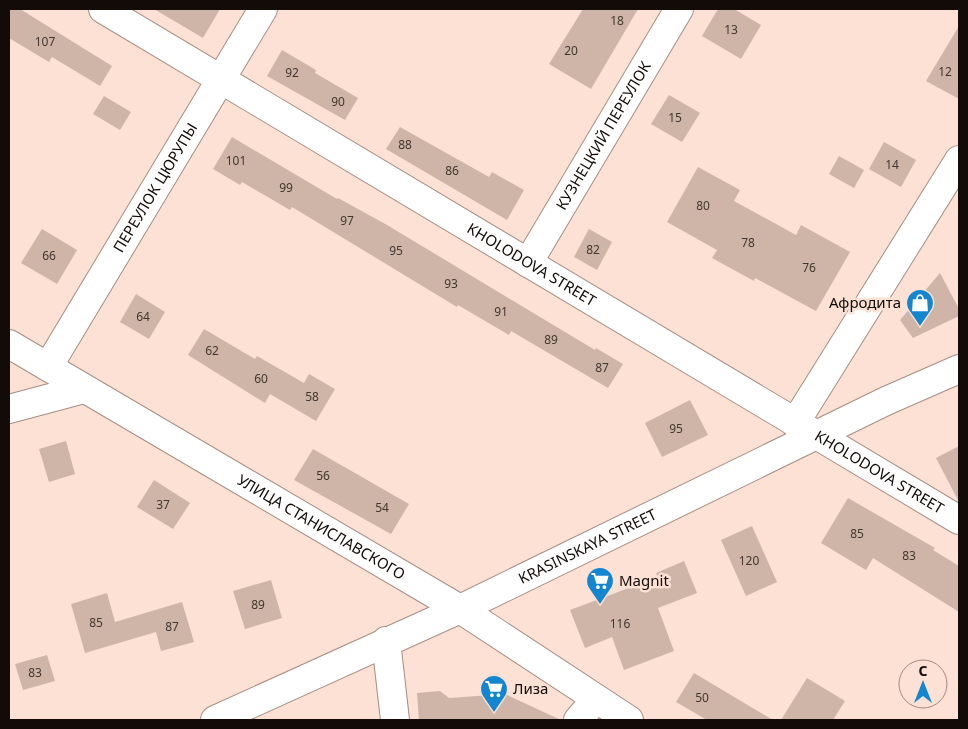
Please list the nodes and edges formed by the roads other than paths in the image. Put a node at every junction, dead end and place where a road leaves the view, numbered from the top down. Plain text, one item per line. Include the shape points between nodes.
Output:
1 (103, 9) edge
2 (263, 9) edge
3 (679, 9) edge
4 (220, 79) junction
5 (959, 160) edge
6 (528, 263) junction
7 (9, 344) edge
8 (48, 367) junction
9 (959, 369) edge
10 (84, 389) junction
11 (9, 409) edge
12 (805, 429) junction
13 (959, 520) edge
14 (460, 609) junction
15 (386, 641) junction
16 (596, 699) junction
17 (215, 720) edge
18 (395, 720) edge
19 (578, 720) edge
20 (629, 720) edge

1 - 4 street, KHOLODOVA STREET
2 - 4 street, ПЕРЕУЛОК ЦЮРУПЫ
3 - 6 street, КУЗНЕЦКИЙ ПЕРЕУЛОК
4 - 6 street, KHOLODOVA STREET
4 - 8 street, ПЕРЕУЛОК ЦЮРУПЫ
5 - 12 street
6 - 12 street, KHOLODOVA STREET
7 - 8 street, УЛИЦА СТАНИСЛАВСКОГО
8 - 10 street, УЛИЦА СТАНИСЛАВСКОГО
9 - 12 street, KRASINSKAYA STREET
10 - 11 street
10 - 14 street, УЛИЦА СТАНИСЛАВСКОГО
12 - 13 street, KHOLODOVA STREET
12 - 14 street, KRASINSKAYA STREET
14 - 15 street, KRASINSKAYA STREET
14 - 16 street, УЛИЦА СТАНИСЛАВСКОГО
15 - 17 street, KRASINSKAYA STREET
15 - 18 street
16 - 19 street
16 - 20 street, УЛИЦА СТАНИСЛАВСКОГО

